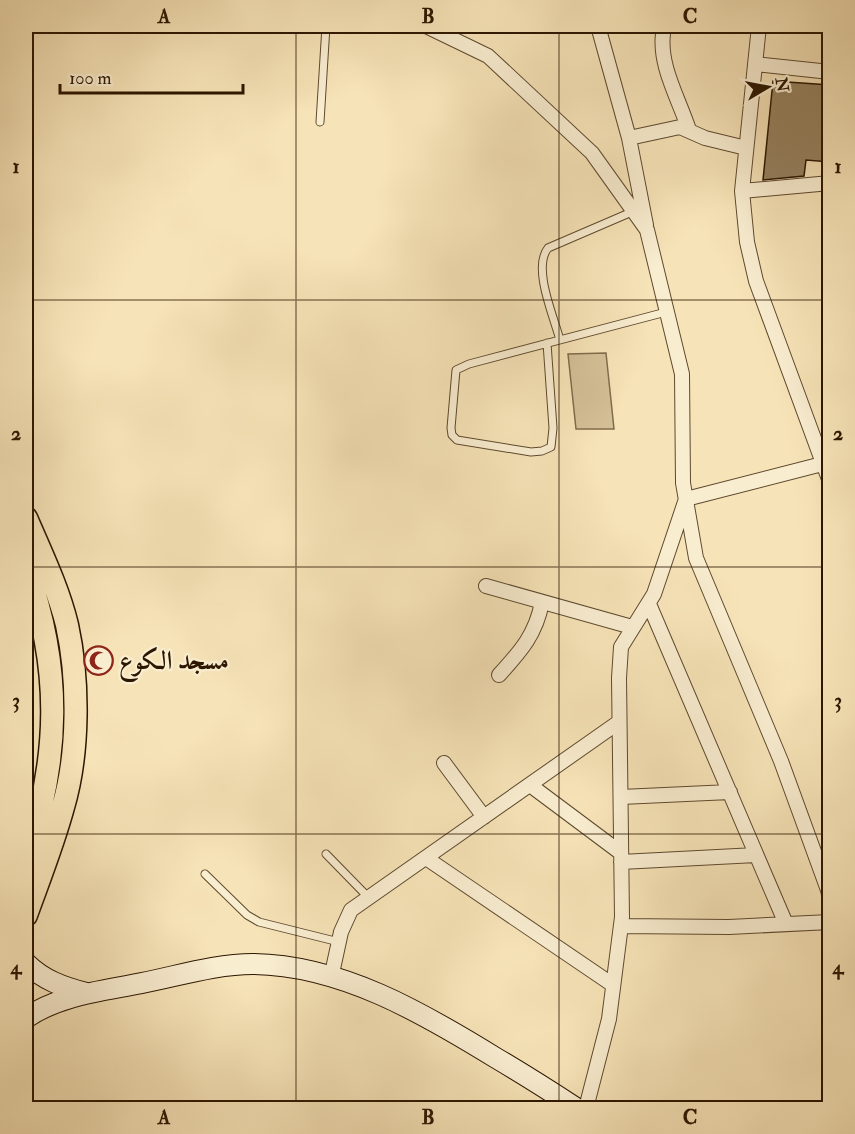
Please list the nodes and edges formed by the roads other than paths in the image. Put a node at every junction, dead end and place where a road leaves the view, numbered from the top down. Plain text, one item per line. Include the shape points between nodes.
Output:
1 (326, 26) edge
2 (426, 26) edge
3 (598, 26) edge
4 (759, 26) edge
5 (663, 34) dead end
6 (755, 64) junction
7 (830, 72) edge
8 (320, 122) dead end
9 (689, 129) junction
10 (629, 138) junction
11 (746, 148) junction
12 (830, 183) edge
13 (742, 191) junction
14 (634, 212) junction
15 (647, 230) junction
16 (666, 312) junction
17 (560, 339) junction
18 (548, 343) junction
19 (826, 463) edge
20 (830, 482) edge
21 (686, 498) junction
22 (26, 518) edge
23 (26, 568) edge
24 (486, 586) dead end
25 (542, 602) junction
26 (649, 604) junction
27 (632, 627) junction
28 (499, 675) dead end
29 (620, 722) junction
30 (444, 763) dead end
31 (530, 785) junction
32 (729, 792) junction
33 (621, 797) junction
34 (484, 818) junction
35 (26, 854) edge
36 (326, 854) dead end
37 (756, 855) junction
38 (426, 858) junction
39 (621, 858) junction
40 (205, 874) dead end
41 (369, 898) junction
42 (830, 900) edge
43 (26, 915) edge
44 (830, 922) edge
45 (786, 924) junction
46 (621, 926) junction
47 (339, 942) junction
48 (26, 963) edge
49 (331, 978) junction
50 (613, 986) junction
51 (89, 994) junction
52 (26, 1018) edge
53 (576, 1108) edge
54 (586, 1108) edge

1 - 8 lane
2 - 14 street via 488,56 592,153
3 - 10 street
4 - 6 street
5 - 9 street via 664,64
6 - 7 street
6 - 11 street
9 - 10 street via 670,128
9 - 11 street via 705,138
10 - 15 street
11 - 13 street
12 - 13 street
13 - 19 street via 756,281
14 - 15 street
14 - 17 lane via 548,248 543,254 544,285
15 - 16 street
16 - 17 lane
16 - 21 street via 682,374
17 - 18 lane
18 - 18 lane via 469,363 456,370 451,428 457,440 531,452 551,447
19 - 20 street
19 - 21 street
21 - 26 street
21 - 42 street via 696,558 781,761
22 - 43 main road via 59,598 76,694 64,805
23 - 35 main road via 44,629 52,697 49,771
24 - 25 street
25 - 27 street
25 - 28 street via 522,650
26 - 27 street
26 - 32 street
27 - 29 street via 621,647
29 - 31 street
29 - 33 street
30 - 34 street
31 - 34 street
31 - 39 street
32 - 33 street
32 - 37 street
33 - 39 street
34 - 38 street
36 - 41 lane
37 - 39 street
37 - 45 street
38 - 41 street
38 - 50 street
39 - 46 street
40 - 47 lane via 247,915 260,922
41 - 47 street via 351,910
44 - 45 street
45 - 46 street
46 - 50 street
47 - 49 street
48 - 51 street via 57,985
49 - 51 street via 304,969 253,964
49 - 53 street via 436,1021
50 - 54 street via 609,1019
51 - 52 street via 51,1003

